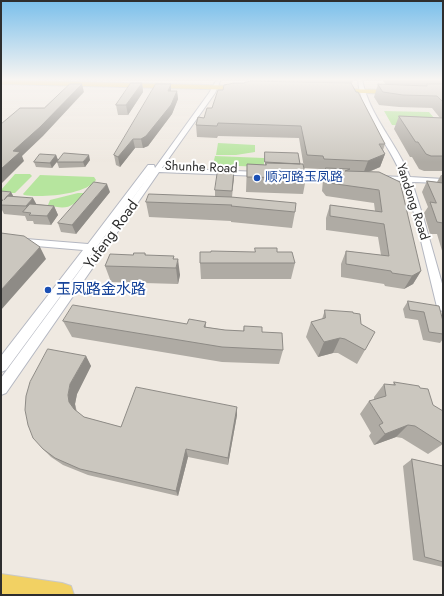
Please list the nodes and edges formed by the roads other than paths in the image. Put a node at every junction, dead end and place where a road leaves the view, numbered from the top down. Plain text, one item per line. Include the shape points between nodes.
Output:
1 (198, 107) edge
2 (371, 107) edge
3 (155, 168) junction
4 (266, 172) edge
5 (281, 173) edge
6 (346, 175) edge
7 (372, 176) edge
8 (406, 177) junction
9 (443, 177) edge
10 (443, 181) edge
11 (1, 240) edge
12 (91, 247) junction
13 (443, 307) edge
14 (1, 366) edge
15 (1, 388) edge
16 (1, 586) edge
17 (62, 595) edge

1 - 3 street, Yufeng Road
2 - 8 street, Yandong Road
3 - 4 street, Shunhe Road
3 - 12 street, Yufeng Road
3 - 15 street, Yufeng Road
5 - 6 street
7 - 8 street
8 - 9 street
8 - 10 street
8 - 13 street, Yandong Road
11 - 12 street
12 - 14 street, Yufeng Road
16 - 17 main road

